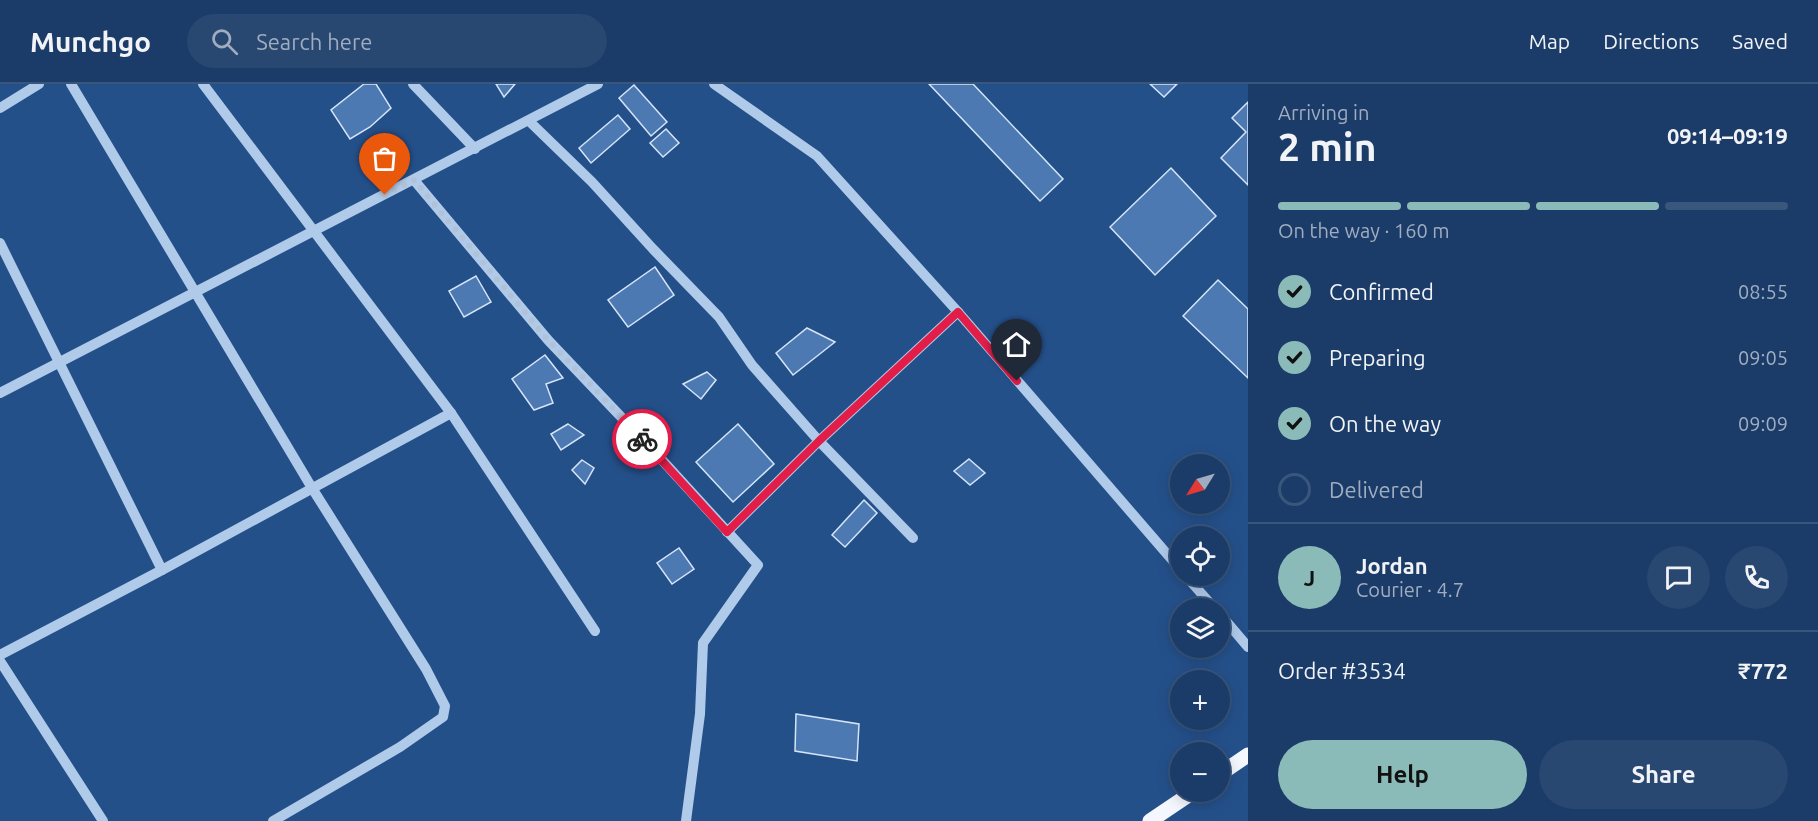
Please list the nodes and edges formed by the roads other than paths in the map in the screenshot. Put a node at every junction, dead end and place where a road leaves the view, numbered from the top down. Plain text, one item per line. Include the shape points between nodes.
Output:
1 (39, 84) edge
2 (71, 84) edge
3 (203, 84) edge
4 (413, 84) edge
5 (598, 84) edge
6 (714, 84) edge
7 (0, 108) edge
8 (529, 121) junction
9 (475, 149) junction
10 (414, 180) junction
11 (314, 232) junction
12 (0, 243) edge
13 (196, 292) junction
14 (958, 312) junction
15 (59, 363) junction
16 (0, 393) edge
17 (451, 413) junction
18 (819, 441) junction
19 (312, 488) junction
20 (727, 532) junction
21 (914, 538) dead end
22 (1170, 557) edge
23 (162, 570) junction
24 (1195, 586) edge
25 (1205, 598) edge
26 (1230, 626) edge
27 (595, 631) dead end
28 (1248, 647) edge
29 (0, 655) edge
30 (0, 661) edge
31 (1248, 755) edge
32 (1230, 767) edge
33 (1178, 802) edge
34 (103, 821) edge
35 (273, 821) edge
36 (686, 821) edge
37 (1150, 821) edge

1 - 7 street
2 - 13 street
3 - 11 street
4 - 9 street
5 - 8 street
6 - 14 street via 817,156
8 - 9 street
8 - 18 street via 719,317 752,365
9 - 10 street
10 - 11 street
10 - 20 street via 548,340
11 - 13 street
11 - 17 street
12 - 15 street
13 - 15 street
13 - 19 street
14 - 18 street
14 - 22 street
15 - 16 street
15 - 23 street
17 - 19 street
17 - 27 street
18 - 20 street
18 - 21 street
19 - 23 street
19 - 35 street via 426,669 444,706 443,717 400,747
20 - 36 street via 758,565 703,643 700,714
23 - 29 street
24 - 25 street
26 - 28 street
30 - 34 street
31 - 32 main road
33 - 37 main road

